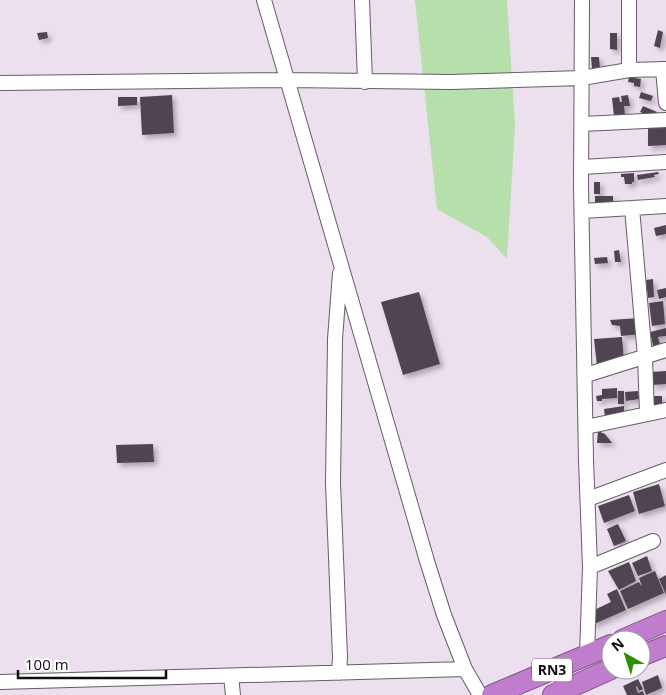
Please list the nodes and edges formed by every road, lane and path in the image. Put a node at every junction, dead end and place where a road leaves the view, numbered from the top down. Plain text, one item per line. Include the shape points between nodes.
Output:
1 (264, 0) edge
2 (362, 0) edge
3 (582, 0) edge
4 (629, 0) edge
5 (664, 69) edge
6 (629, 70) junction
7 (582, 78) junction
8 (288, 80) junction
9 (365, 82) junction
10 (0, 83) edge
11 (666, 103) edge
12 (666, 120) edge
13 (582, 124) junction
14 (666, 162) edge
15 (582, 167) junction
16 (666, 206) edge
17 (632, 208) junction
18 (582, 211) junction
19 (341, 265) junction
20 (666, 350) edge
21 (645, 356) junction
22 (586, 375) junction
23 (666, 410) edge
24 (647, 414) junction
25 (586, 426) junction
26 (666, 470) edge
27 (588, 499) junction
28 (652, 541) dead end
29 (590, 567) junction
30 (666, 621) edge
31 (645, 630) edge
32 (665, 648) edge
33 (601, 649) edge
34 (651, 653) edge
35 (587, 655) junction
36 (465, 669) junction
37 (339, 673) junction
38 (601, 673) edge
39 (231, 676) junction
40 (0, 682) edge
41 (233, 695) edge
42 (480, 695) edge
43 (492, 695) edge
44 (553, 695) edge

1 - 8 street
2 - 9 street
3 - 7 street
4 - 6 street
5 - 6 street
5 - 11 street
6 - 7 street
7 - 9 street
7 - 13 street
8 - 9 street
8 - 10 street
8 - 19 street
12 - 13 street
13 - 15 street
14 - 15 street
15 - 18 street
16 - 17 street
17 - 18 street
17 - 21 street
18 - 22 street
19 - 36 street via 426,561
19 - 37 street via 335,340 333,483
20 - 21 street
21 - 22 street
21 - 24 street
22 - 25 street
23 - 24 street
24 - 25 street
25 - 27 street
26 - 27 street
27 - 29 street
28 - 29 street
29 - 35 street
30 - 31 highway
32 - 34 highway
33 - 35 highway, RN3
35 - 43 highway, RN3
36 - 37 street
36 - 42 street
37 - 39 street
38 - 44 highway, RN3
39 - 40 street
39 - 41 street

